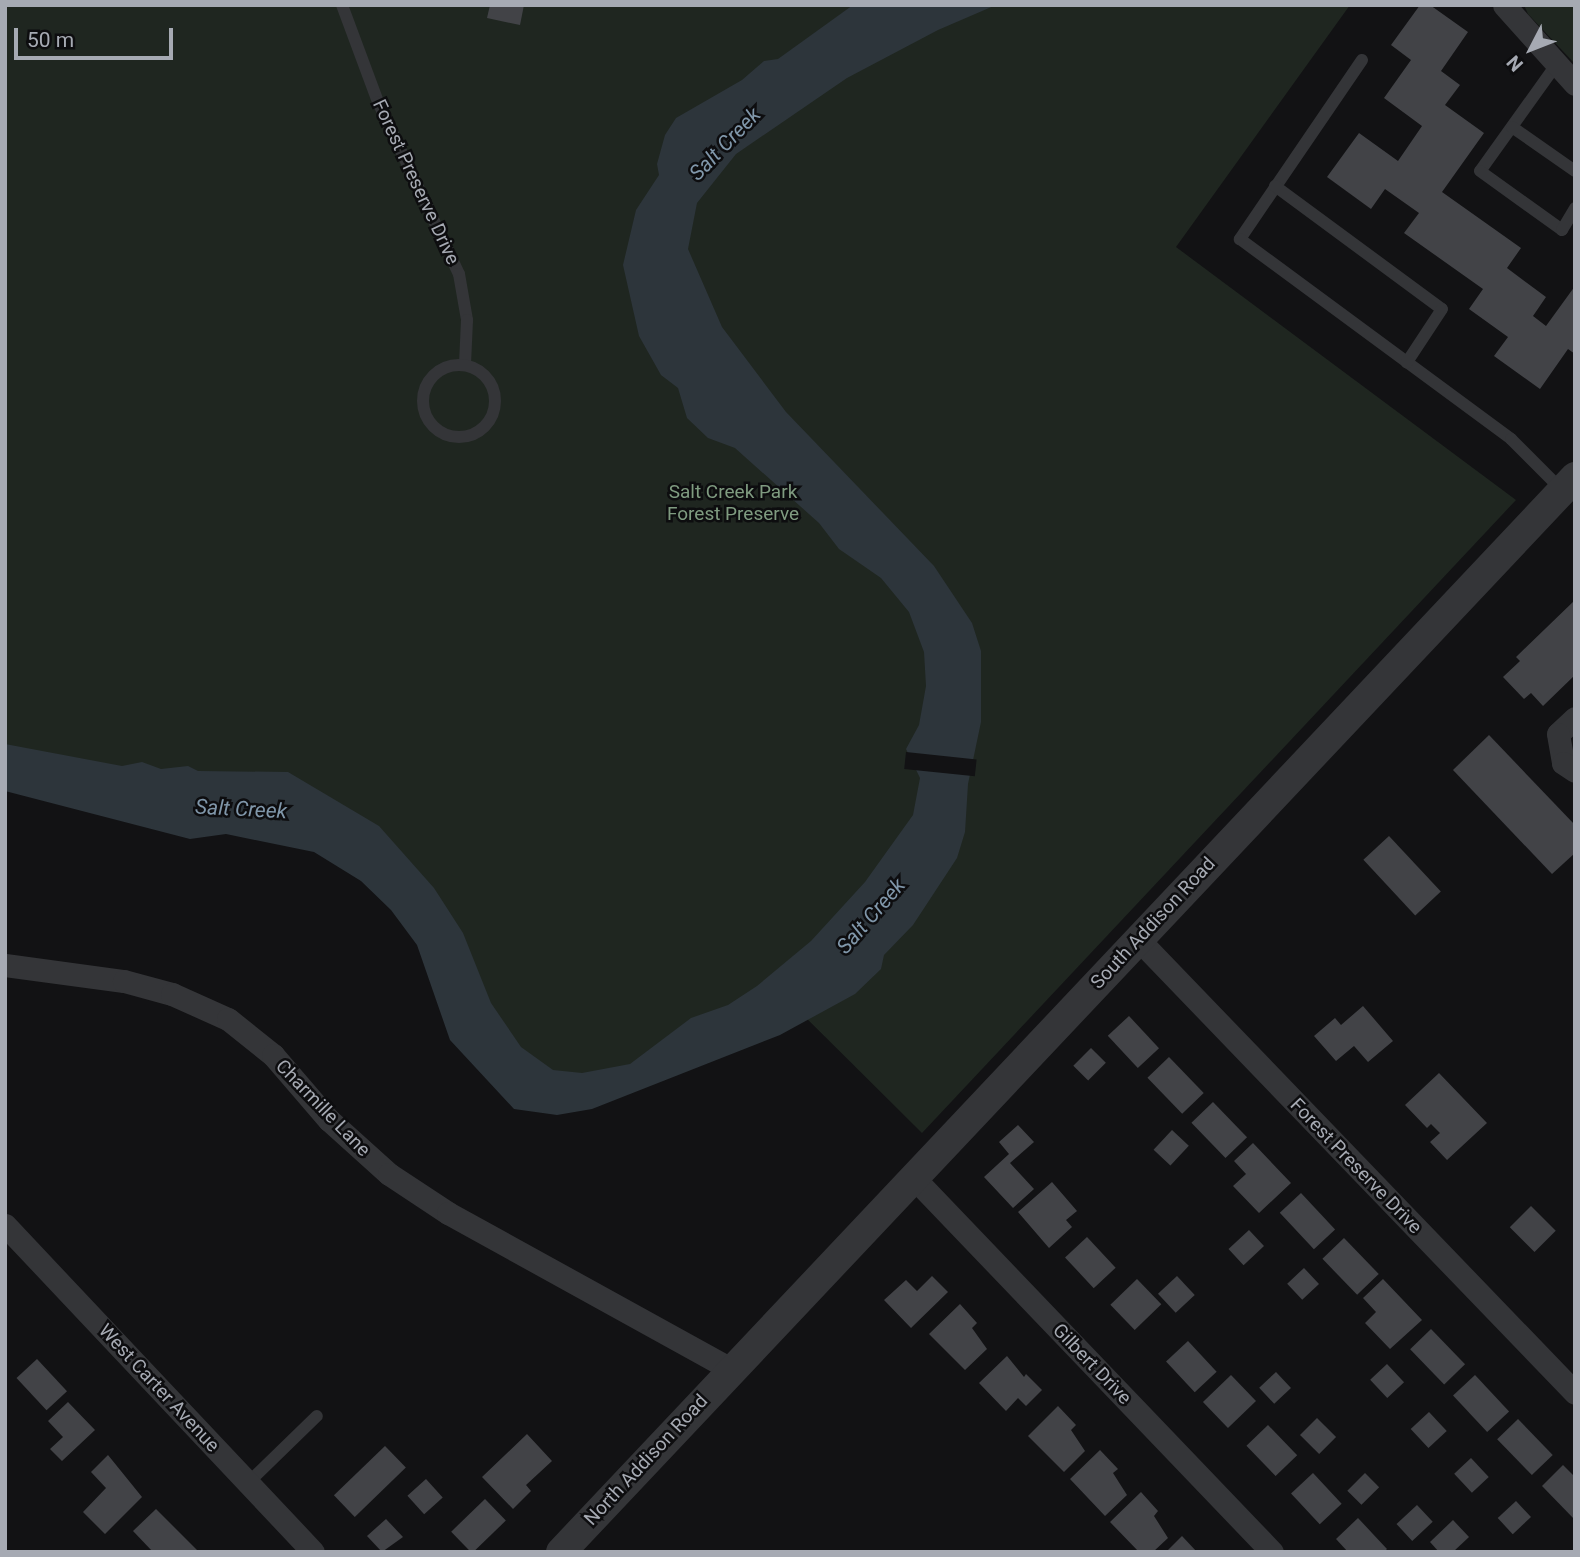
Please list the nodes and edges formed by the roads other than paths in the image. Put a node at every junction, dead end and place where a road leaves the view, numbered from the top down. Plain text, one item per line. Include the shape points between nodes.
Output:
1 (342, 5) edge
2 (1504, 5) edge
3 (1362, 60) dead end
4 (1556, 65) junction
5 (1575, 84) edge
6 (1512, 127) junction
7 (1575, 171) edge
8 (1275, 186) junction
9 (1575, 208) edge
10 (1407, 362) junction
11 (465, 364) junction
12 (1569, 484) edge
13 (1575, 718) edge
14 (1575, 771) edge
15 (1138, 939) junction
16 (5, 965) edge
17 (913, 1177) junction
18 (5, 1225) edge
19 (731, 1369) junction
20 (1575, 1393) edge
21 (317, 1416) dead end
22 (248, 1483) junction
23 (313, 1552) edge
24 (561, 1552) edge
25 (1272, 1552) edge

1 - 11 lane, Forest Preserve Drive via 377,102 459,274 467,320
2 - 4 street
3 - 8 lane
4 - 5 street
4 - 6 lane
6 - 7 lane
6 - 9 lane via 1480,171 1562,230
8 - 10 lane via 1442,309
8 - 10 lane via 1240,239
10 - 12 lane
11 - 11 lane via 437,374 422,400 422,414 429,424 454,435 478,430 495,409 493,385
12 - 15 street, South Addison Road
13 - 14 street via 1558,734 1563,763
15 - 17 street, South Addison Road
15 - 20 street, Forest Preserve Drive
16 - 19 street, Charmille Lane via 124,981 172,994 228,1019 272,1055 330,1120 389,1174 448,1213
17 - 19 street, South Addison Road
17 - 25 street, Gilbert Drive
18 - 22 street, West Carter Avenue
19 - 24 street, North Addison Road
21 - 22 lane
22 - 23 street, West Carter Avenue

